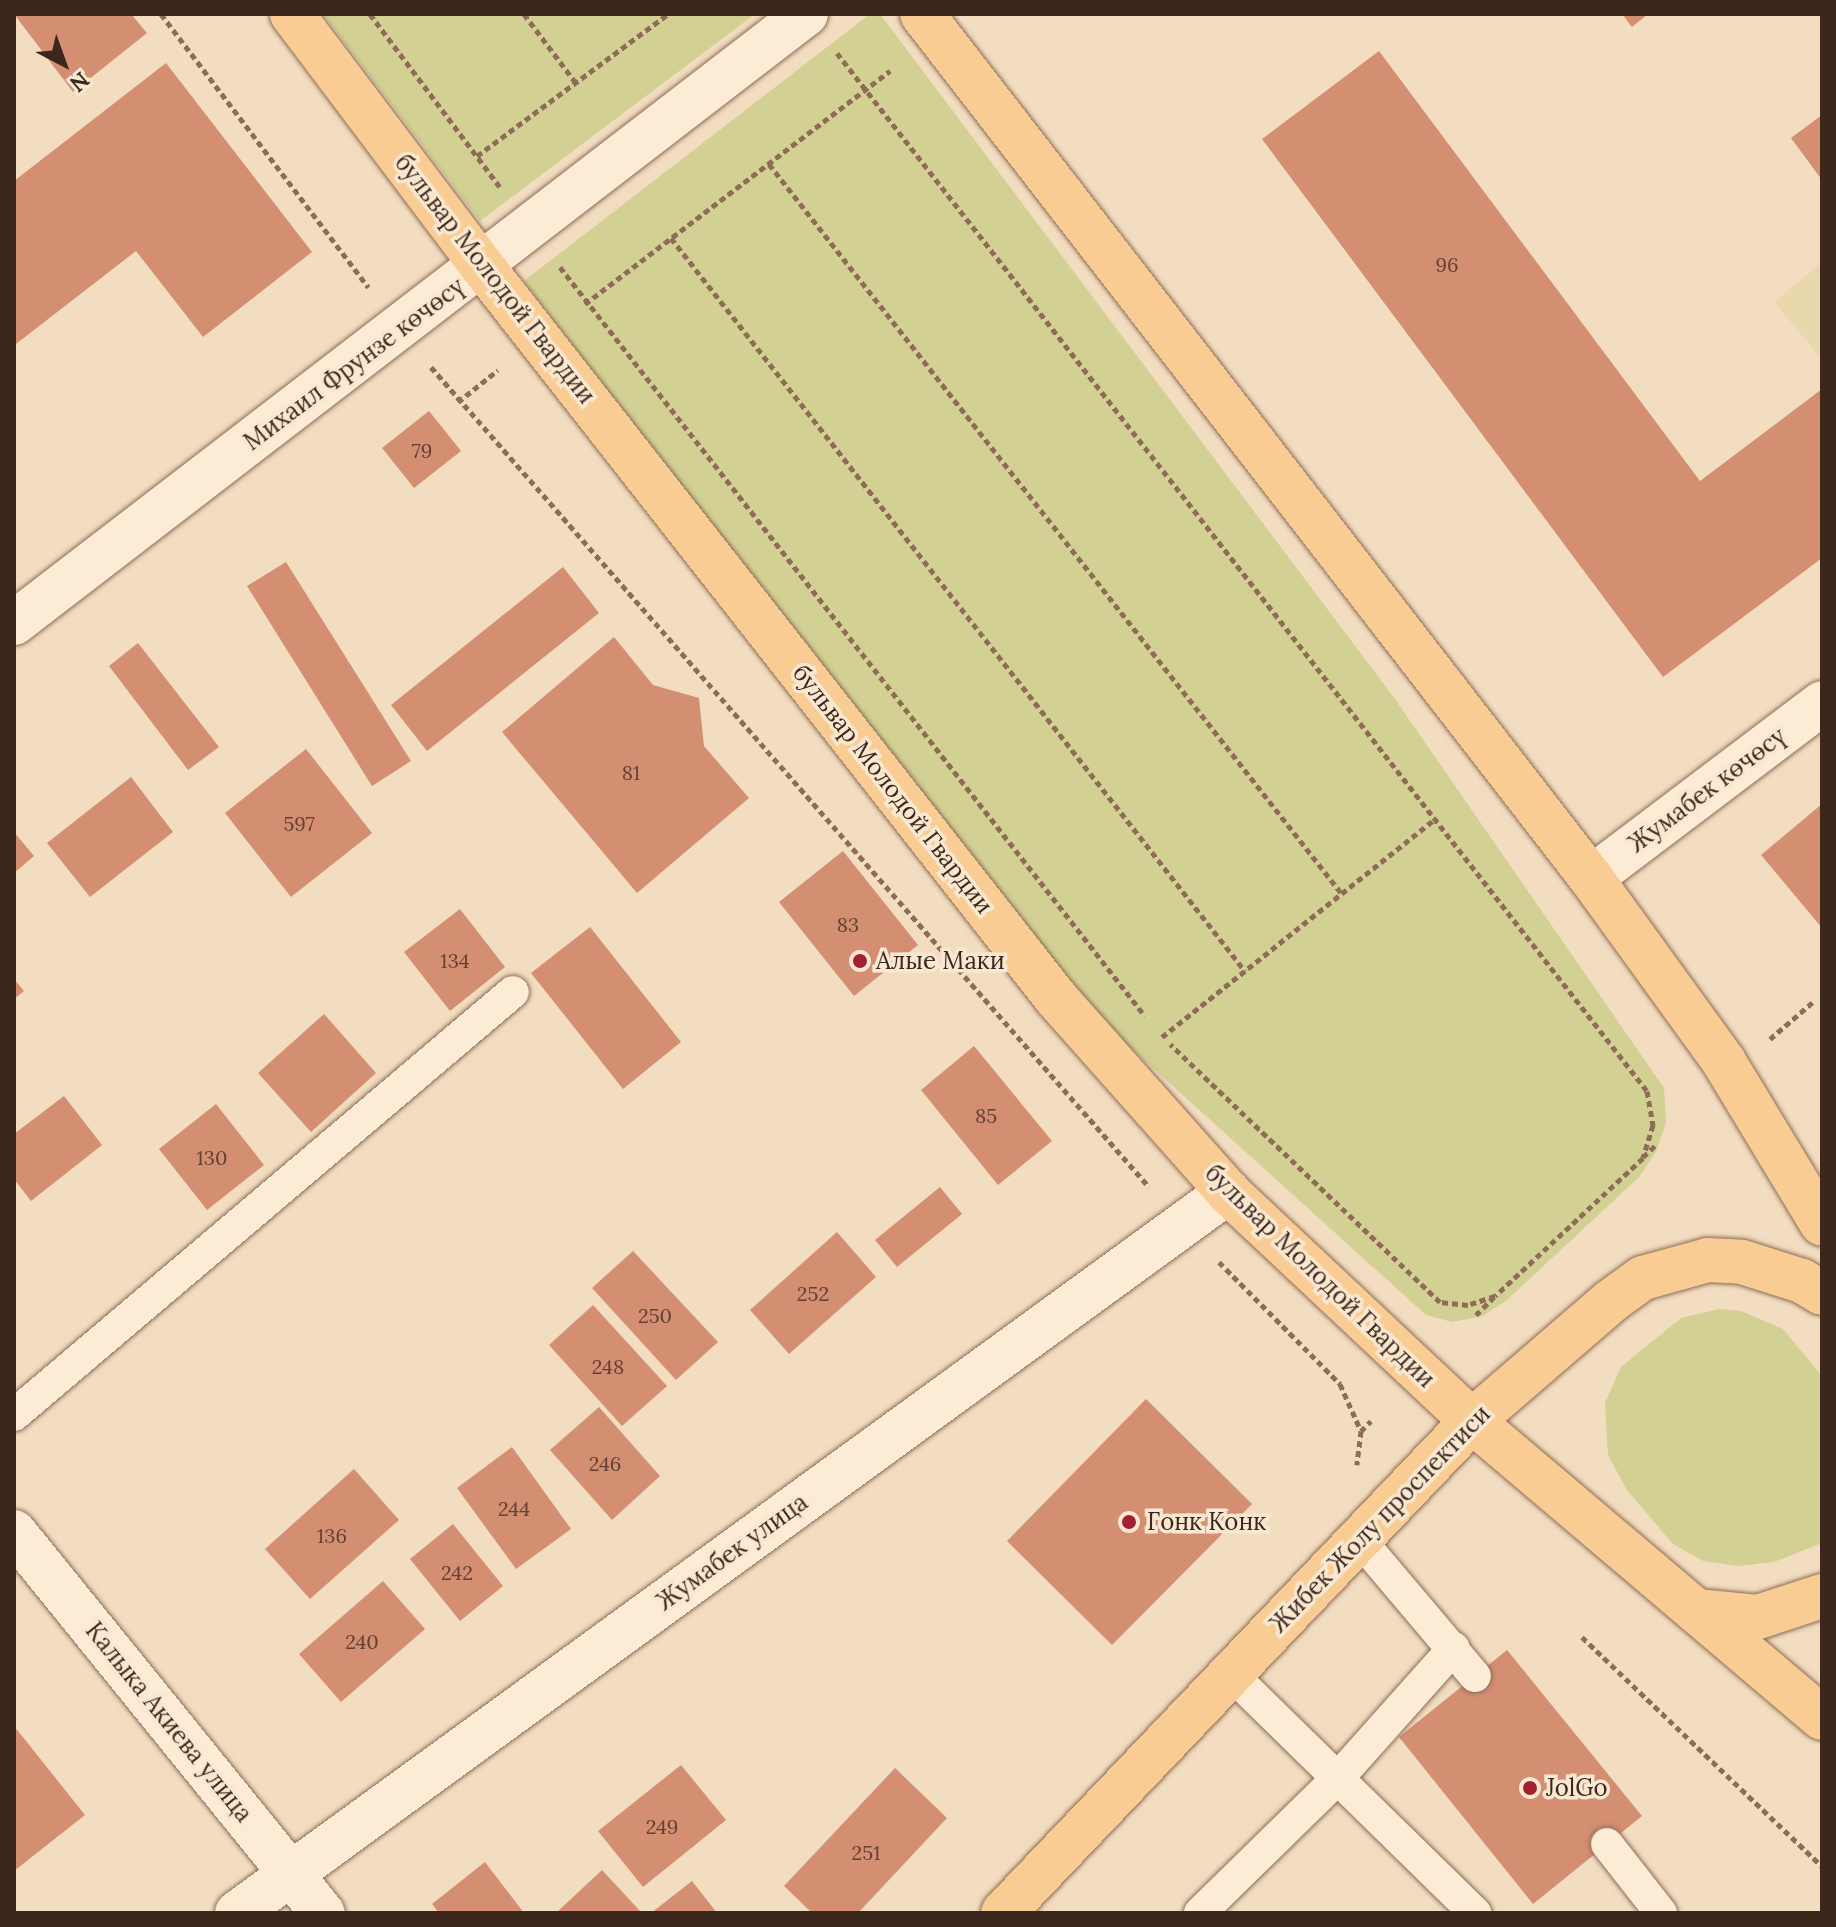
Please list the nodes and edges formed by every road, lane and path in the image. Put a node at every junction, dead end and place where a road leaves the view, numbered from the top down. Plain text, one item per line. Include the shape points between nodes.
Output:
1 (161, 14) edge
2 (292, 14) edge
3 (370, 14) edge
4 (524, 14) edge
5 (668, 14) edge
6 (806, 14) edge
7 (922, 14) edge
8 (660, 16) edge
9 (834, 49) dead end
10 (890, 71) dead end
11 (576, 83) junction
12 (865, 90) junction
13 (477, 156) junction
14 (769, 164) junction
15 (505, 194) dead end
16 (671, 238) junction
17 (556, 263) dead end
18 (482, 266) junction
19 (587, 303) junction
20 (575, 312) dead end
21 (401, 329) junction
22 (510, 361) dead end
23 (458, 402) junction
24 (14, 623) edge
25 (1822, 703) edge
26 (1436, 818) junction
27 (1591, 878) junction
28 (1342, 894) junction
29 (1245, 971) junction
30 (513, 992) dead end
31 (1814, 1001) dead end
32 (1162, 1037) junction
33 (1770, 1039) dead end
34 (1657, 1144) dead end
35 (1643, 1158) junction
36 (1228, 1192) junction
37 (1184, 1224) junction
38 (1822, 1224) edge
39 (1822, 1293) edge
40 (1495, 1296) junction
41 (1476, 1315) dead end
42 (14, 1415) edge
43 (1371, 1421) dead end
44 (1472, 1421) junction
45 (1361, 1431) junction
46 (1354, 1477) dead end
47 (14, 1532) edge
48 (1360, 1540) junction
49 (1822, 1596) edge
50 (1696, 1611) junction
51 (1582, 1637) dead end
52 (1454, 1648) junction
53 (1231, 1674) junction
54 (1475, 1676) dead end
55 (1822, 1718) edge
56 (1338, 1778) junction
57 (1607, 1844) dead end
58 (1822, 1866) edge
59 (291, 1872) junction
60 (237, 1913) edge
61 (323, 1913) edge
62 (1003, 1913) edge
63 (1200, 1913) edge
64 (1475, 1913) edge
65 (1661, 1913) edge

1 - 21 path
2 - 18 main road, бульвар Молодой Гвардии
3 - 13 path
4 - 11 path
5 - 8 path
6 - 18 street, Михаил Фрунзе көчөсү
7 - 27 main road
8 - 11 path
9 - 12 path
10 - 12 path
11 - 13 path
12 - 14 path
12 - 26 path
13 - 15 path
14 - 16 path
14 - 28 path
16 - 19 path
16 - 29 path
17 - 19 path
18 - 21 street, Михаил Фрунзе көчөсү
18 - 36 main road, бульвар Молодой Гвардии via 1056,998
19 - 20 path
19 - 32 path
21 - 23 path
21 - 24 street, Михаил Фрунзе көчөсү
22 - 23 path
23 - 37 path
25 - 27 street, Жумабек көчөсү
26 - 28 path
26 - 35 path via 1647,1091 1653,1125
27 - 38 main road via 1724,1062
28 - 29 path
29 - 32 path
30 - 42 lane
31 - 33 path
32 - 40 path via 1440,1302 1468,1305
34 - 35 path
35 - 40 path
36 - 37 street, Жумабек улица
36 - 44 main road, бульвар Молодой Гвардии
37 - 45 path via 1340,1384
37 - 59 street, Жумабек улица
39 - 44 main road, Жибек Жолу проспектиси via 1742,1262 1672,1267 1643,1278 1611,1301
40 - 41 path
43 - 45 path
44 - 48 main road, Жибек Жолу проспектиси
44 - 50 main road, бульвар Молодой Гвардии
45 - 46 path
47 - 59 street, Калыка Акиева улица
48 - 52 lane
48 - 53 main road, Жибек Жолу проспектиси
49 - 50 main road via 1758,1617
50 - 55 main road, бульвар Молодой Гвардии
51 - 58 path
52 - 54 lane
52 - 56 lane
53 - 56 lane
53 - 62 main road, Жибек Жолу проспектиси
56 - 63 lane
56 - 64 lane
57 - 65 lane
59 - 60 street, Жумабек улица
59 - 61 street, Калыка Акиева улица

